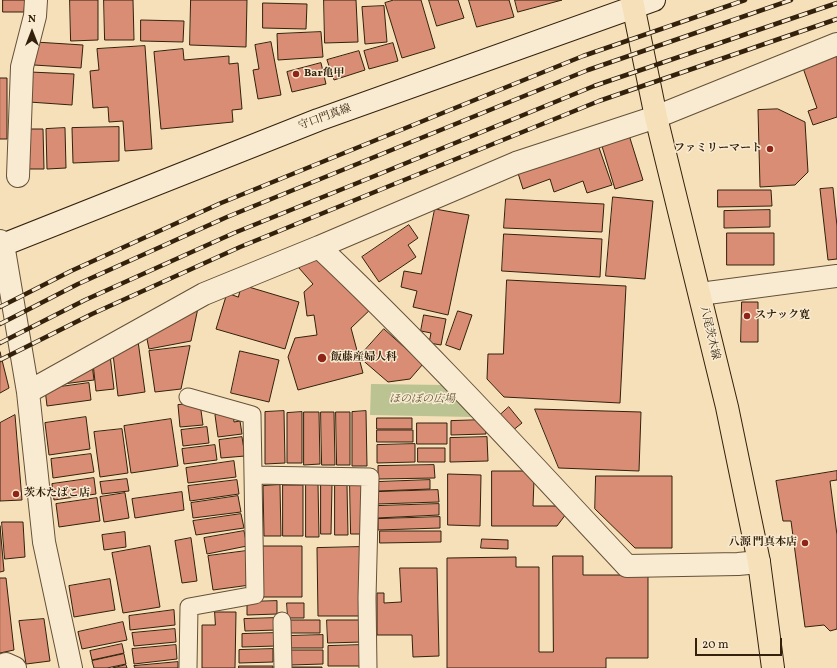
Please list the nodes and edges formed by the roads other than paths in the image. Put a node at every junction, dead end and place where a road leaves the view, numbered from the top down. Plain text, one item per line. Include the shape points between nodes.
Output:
1 (36, 0) edge
2 (640, 2) edge
3 (837, 44) edge
4 (656, 117) junction
5 (18, 176) dead end
6 (1, 244) edge
7 (319, 247) junction
8 (837, 276) edge
9 (700, 294) junction
10 (28, 392) junction
11 (188, 397) dead end
12 (253, 475) junction
13 (759, 562) junction
14 (282, 621) dead end
15 (0, 666) edge
16 (66, 667) edge
17 (15, 668) edge
18 (188, 668) edge
19 (283, 668) edge
20 (368, 668) edge
21 (773, 668) edge

1 - 5 street via 35,16 22,67
2 - 4 main road, 八尾茨木線
2 - 6 street, 守口門真線 via 318,120
3 - 4 street
4 - 7 street via 516,163
4 - 9 main road, 八尾茨木線
6 - 10 street
7 - 10 street via 204,294
7 - 13 street via 437,364 627,566
8 - 9 street
9 - 13 main road, 八尾茨木線 via 727,407
10 - 16 street via 44,542
11 - 12 lane via 252,415
12 - 18 lane via 255,595 189,607
12 - 20 lane via 370,477
13 - 21 main road, 八尾茨木線
14 - 19 lane
15 - 17 street via 6,664

